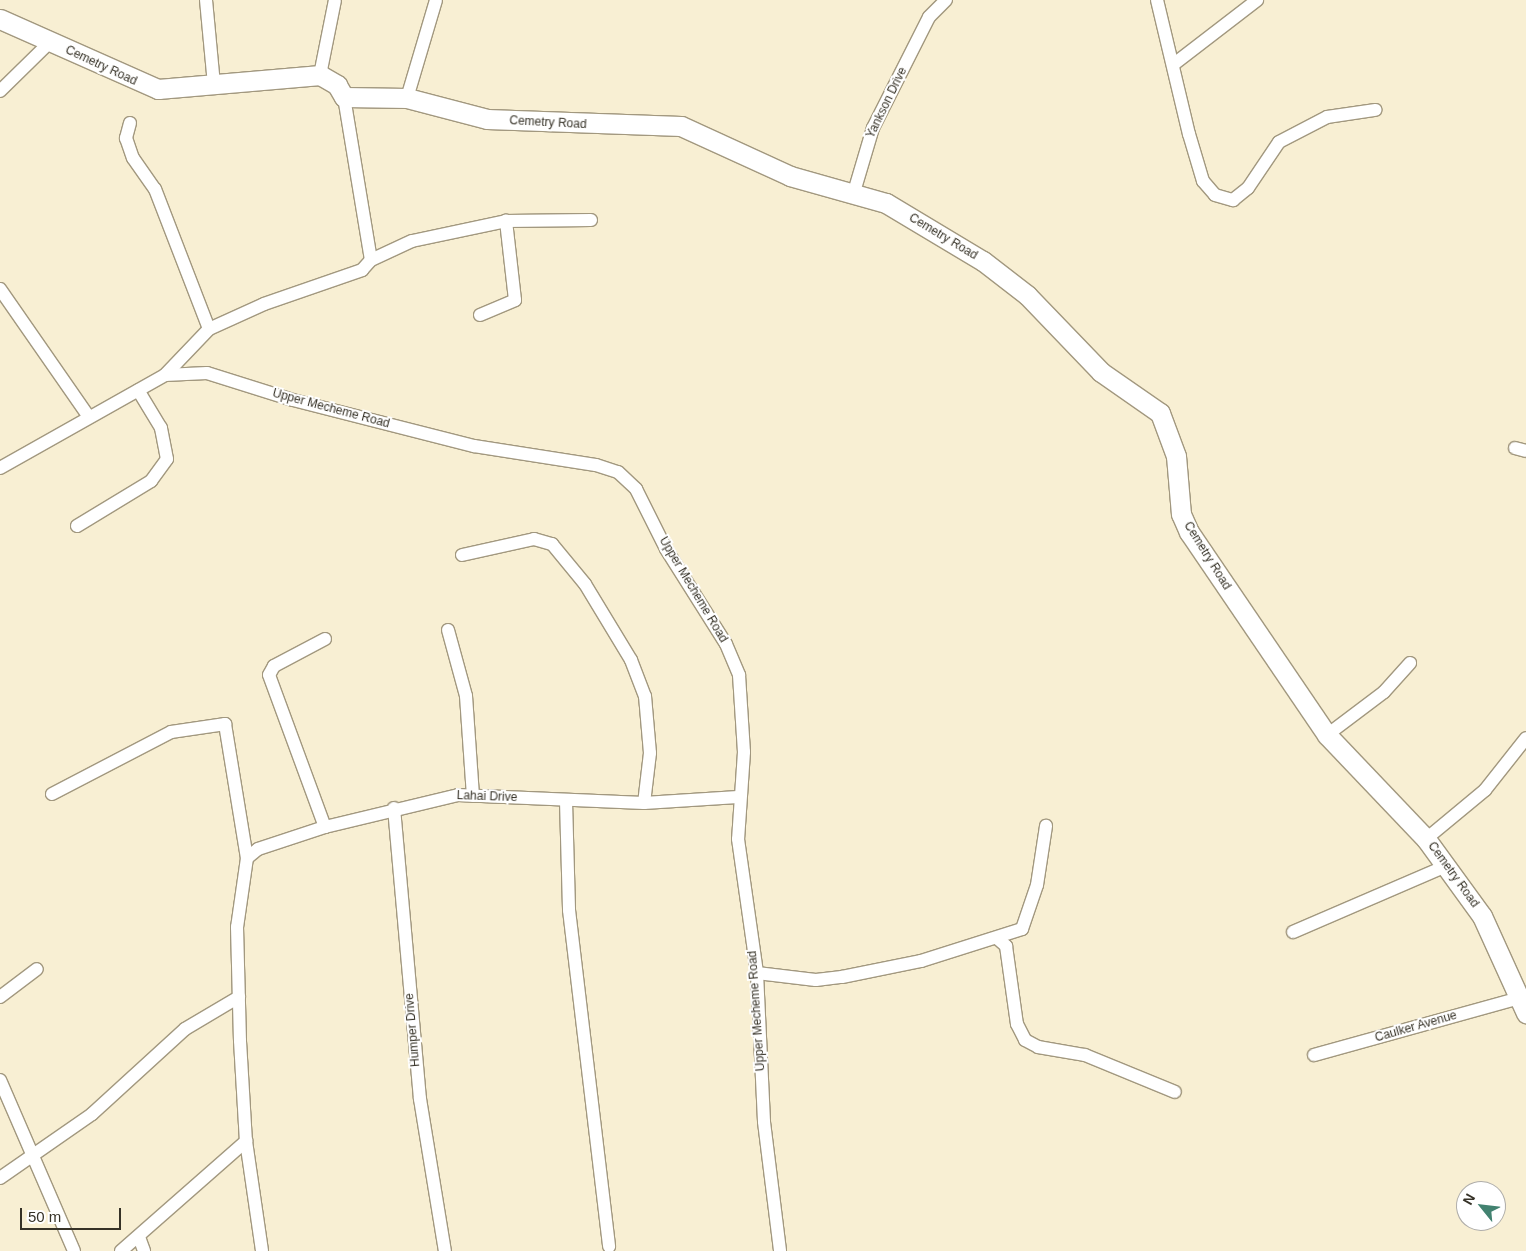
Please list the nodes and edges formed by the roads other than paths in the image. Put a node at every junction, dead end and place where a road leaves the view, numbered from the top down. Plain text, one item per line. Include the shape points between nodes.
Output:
1 (206, 0) edge
2 (335, 0) edge
3 (436, 0) edge
4 (946, 0) edge
5 (1157, 0) edge
6 (1257, 0) edge
7 (0, 19) edge
8 (50, 42) junction
9 (1174, 64) junction
10 (320, 75) junction
11 (214, 85) junction
12 (0, 91) edge
13 (344, 96) junction
14 (407, 98) junction
15 (1375, 110) dead end
16 (130, 123) dead end
17 (854, 192) junction
18 (591, 220) dead end
19 (506, 222) junction
20 (371, 260) junction
21 (0, 289) edge
22 (480, 315) dead end
23 (209, 329) junction
24 (165, 375) junction
25 (138, 390) junction
26 (89, 417) junction
27 (0, 468) edge
28 (77, 526) dead end
29 (462, 555) dead end
30 (448, 630) dead end
31 (324, 639) dead end
32 (1410, 663) dead end
33 (1327, 735) junction
34 (1526, 738) edge
35 (52, 794) dead end
36 (474, 796) junction
37 (738, 797) junction
38 (566, 801) junction
39 (644, 803) junction
40 (394, 808) junction
41 (1046, 826) dead end
42 (325, 827) junction
43 (1426, 839) junction
44 (247, 858) junction
45 (1446, 866) junction
46 (1294, 932) dead end
47 (998, 939) junction
48 (37, 969) dead end
49 (757, 973) junction
50 (0, 997) edge
51 (239, 997) junction
52 (1523, 1005) edge
53 (1314, 1055) dead end
54 (0, 1080) edge
55 (1174, 1092) dead end
56 (246, 1141) junction
57 (31, 1159) junction
58 (0, 1178) edge
59 (139, 1237) junction
60 (609, 1247) dead end
61 (74, 1251) edge
62 (121, 1251) edge
63 (144, 1251) edge
64 (262, 1251) edge
65 (446, 1251) edge
66 (780, 1251) edge

1 - 11 street
2 - 10 street
3 - 14 street
4 - 17 street, Yankson Drive via 929,16 873,128
5 - 9 street
6 - 9 street
7 - 8 street, Cemetry Road
8 - 11 street, Cemetry Road via 158,89
8 - 12 street
9 - 15 street via 1203,181 1215,195 1233,200 1248,188 1279,142 1327,117
10 - 11 street, Cemetry Road
10 - 13 street via 337,85
13 - 14 street, Cemetry Road
13 - 20 street
14 - 17 street, Cemetry Road via 487,119 524,123 681,126 790,176
16 - 23 street via 126,138 134,158 155,189
17 - 33 street, Cemetry Road via 886,204 983,261 1027,295 1101,372 1160,413 1176,456 1181,514 1189,532
18 - 19 street
19 - 20 street via 412,241
19 - 22 street via 517,290 515,300
20 - 23 street via 362,270 264,304
21 - 26 street
23 - 24 street
24 - 25 street, Upper Mecheme Road
24 - 37 street, Upper Mecheme Road via 207,373 427,434 618,472 646,506 666,549 726,644 739,675 744,752
25 - 26 street, Upper Mecheme Road
25 - 28 street via 161,428 167,459 151,481
26 - 27 street, Upper Mecheme Road
29 - 39 street via 534,539 552,544 585,584 631,660 645,696 650,753
30 - 36 street via 466,696
31 - 42 street via 274,666 269,675
32 - 33 street via 1384,692
33 - 43 street, Cemetry Road
34 - 43 street via 1485,790
35 - 44 street via 171,732 225,724
36 - 38 street, Lahai Drive
36 - 40 street, Lahai Drive via 430,798
37 - 39 street, Lahai Drive
37 - 49 street, Upper Mecheme Road via 738,839
38 - 39 street, Lahai Drive
38 - 60 street via 569,910
40 - 42 street, Lahai Drive
40 - 65 street, Humper Drive via 420,1099
41 - 47 street via 1038,884 1022,929
42 - 44 street, Lahai Drive via 258,849
43 - 45 street, Cemetry Road
44 - 51 street via 237,927
45 - 46 street
45 - 52 street, Cemetry Road via 1482,916
47 - 49 street via 988,937 921,961 842,977 816,980
47 - 55 street via 1006,946 1017,1024 1025,1040 1038,1047 1085,1055
48 - 50 street
49 - 66 street, Upper Mecheme Road via 764,1122
51 - 56 street
51 - 57 street via 185,1029 92,1114
52 - 53 street, Caulker Avenue
54 - 57 street
56 - 59 street
56 - 64 street
57 - 58 street
57 - 61 street
59 - 62 street
59 - 63 street

